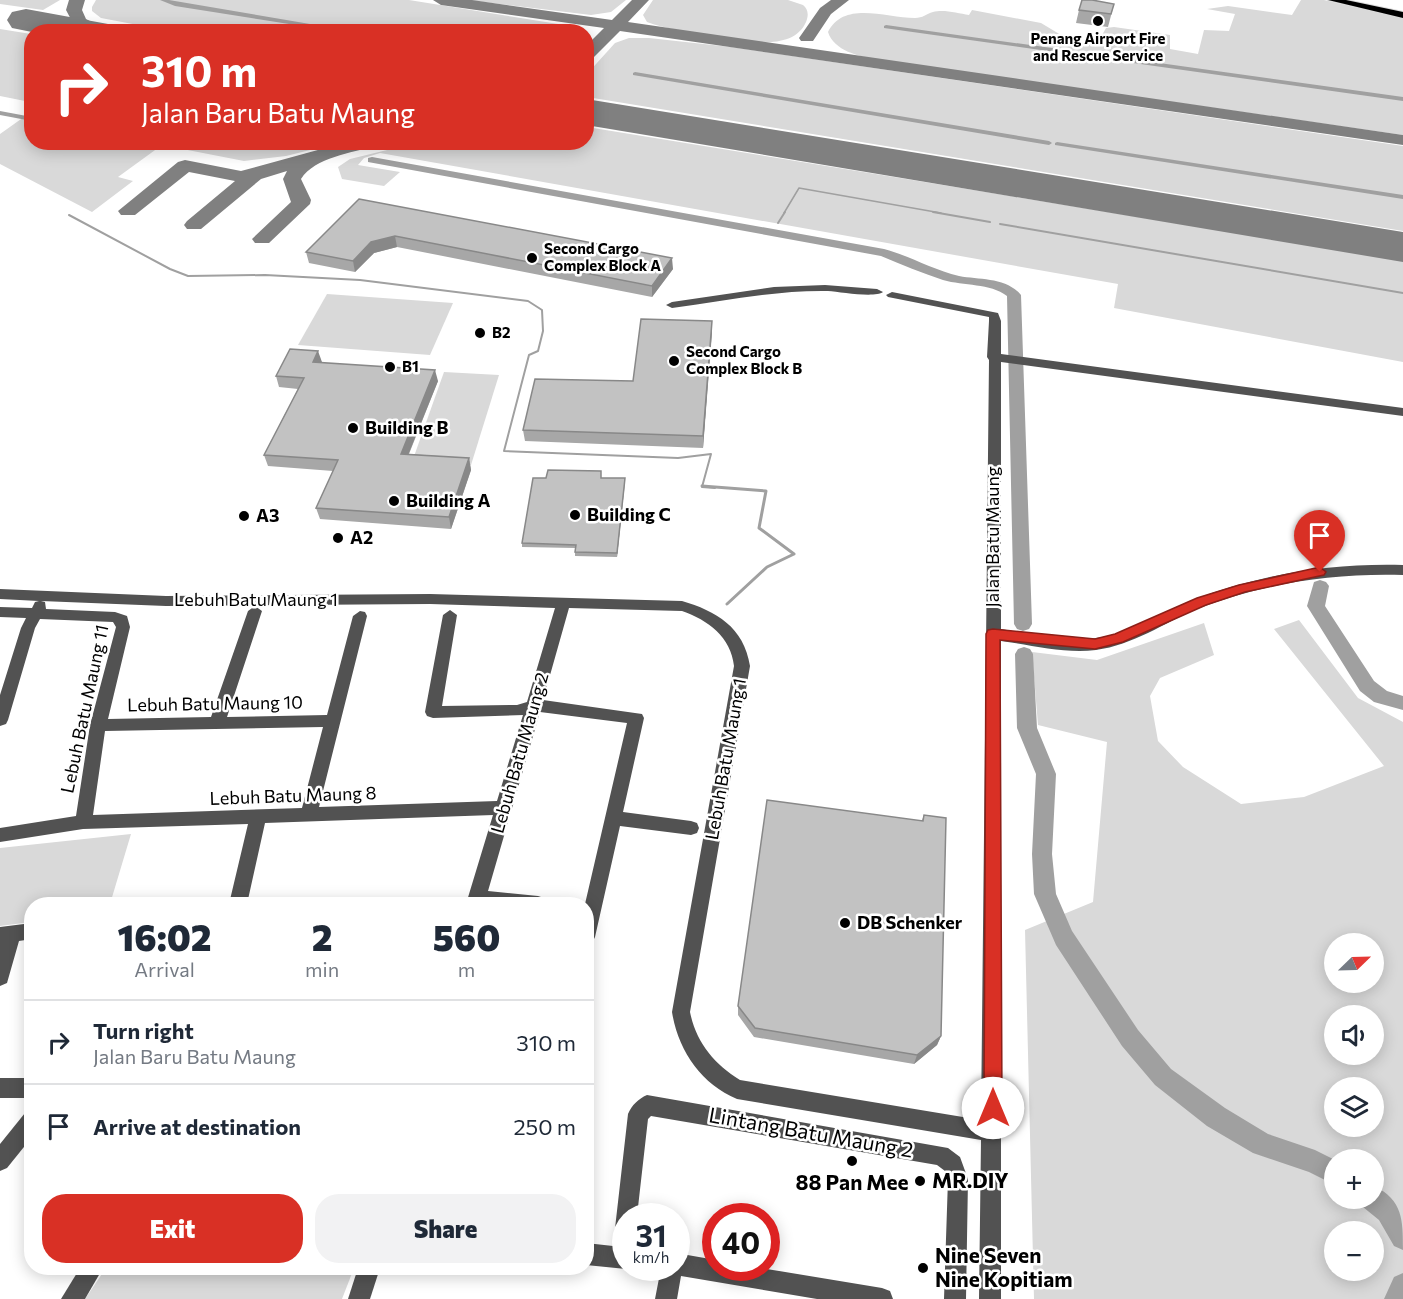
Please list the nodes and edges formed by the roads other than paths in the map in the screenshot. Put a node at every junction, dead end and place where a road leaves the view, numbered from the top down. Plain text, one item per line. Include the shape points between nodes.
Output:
1 (1333, 0) edge
2 (1349, 0) edge
3 (1367, 0) edge
4 (1403, 11) edge
5 (877, 292) dead end
6 (892, 295) dead end
7 (672, 306) dead end
8 (995, 357) junction
9 (1403, 412) edge
10 (1403, 570) edge
11 (0, 594) edge
12 (46, 596) junction
13 (564, 602) junction
14 (255, 611) dead end
15 (0, 612) edge
16 (35, 614) junction
17 (450, 615) dead end
18 (360, 616) dead end
19 (993, 634) junction
20 (7, 676) edge
21 (535, 705) junction
22 (0, 720) edge
23 (333, 721) junction
24 (217, 723) junction
25 (98, 725) junction
26 (504, 808) junction
27 (309, 814) junction
28 (258, 817) junction
29 (613, 818) junction
30 (83, 822) junction
31 (691, 828) dead end
32 (0, 836) edge
33 (240, 897) edge
34 (477, 897) edge
35 (593, 897) edge
36 (24, 932) edge
37 (6, 934) edge
38 (0, 977) edge
39 (0, 1088) edge
40 (24, 1088) edge
41 (24, 1130) edge
42 (993, 1132) junction
43 (0, 1161) edge
44 (628, 1203) edge
45 (594, 1255) edge
46 (612, 1257) edge
47 (690, 1266) edge
48 (87, 1275) edge
49 (367, 1275) edge
50 (669, 1281) edge
51 (72, 1299) edge
52 (359, 1299) edge
53 (666, 1299) edge
54 (882, 1299) edge
55 (955, 1299) edge
56 (990, 1299) edge

1 - 4 highway
2 - 4 highway
3 - 4 highway
5 - 7 street via 825,286
6 - 8 street, Jalan Batu Maung via 994,315
8 - 9 street
8 - 19 street, Jalan Batu Maung
10 - 19 street via 1343,570 1269,581 1202,602 1118,639 1095,644
11 - 12 street, Lebuh Batu Maung 1
12 - 13 street, Lebuh Batu Maung 1 via 166,601
12 - 16 street
13 - 21 street, Lebuh Batu Maung 2
13 - 42 street, Lebuh Batu Maung 1 via 694,608 725,629 740,651 740,683 681,1012 682,1029 706,1064 720,1080 737,1089
14 - 24 street
15 - 16 street, Lebuh Batu Maung 11
16 - 20 street
16 - 25 street, Lebuh Batu Maung 11 via 114,616 122,620
17 - 21 street via 433,712 517,711
18 - 23 street
19 - 42 street, Jalan Batu Maung
20 - 22 street
21 - 26 street, Lebuh Batu Maung 2
21 - 29 street via 636,718
23 - 24 street, Lebuh Batu Maung 10
23 - 27 street
24 - 25 street, Lebuh Batu Maung 10
25 - 30 street, Lebuh Batu Maung 11
26 - 27 street, Lebuh Batu Maung 8
26 - 34 street, Lebuh Batu Maung 2
27 - 28 street, Lebuh Batu Maung 8
28 - 30 street, Lebuh Batu Maung 8
28 - 33 street
29 - 31 street
29 - 35 street
30 - 32 street, Lebuh Batu Maung 8
36 - 37 street
37 - 38 street
39 - 40 street
41 - 43 street
42 - 56 street, Jalan Batu Maung
44 - 55 street, Lintang Batu Maung 2 via 638,1114 647,1106 940,1155 953,1164 958,1179
45 - 46 street
47 - 54 street
48 - 51 street
49 - 52 street
50 - 53 street

